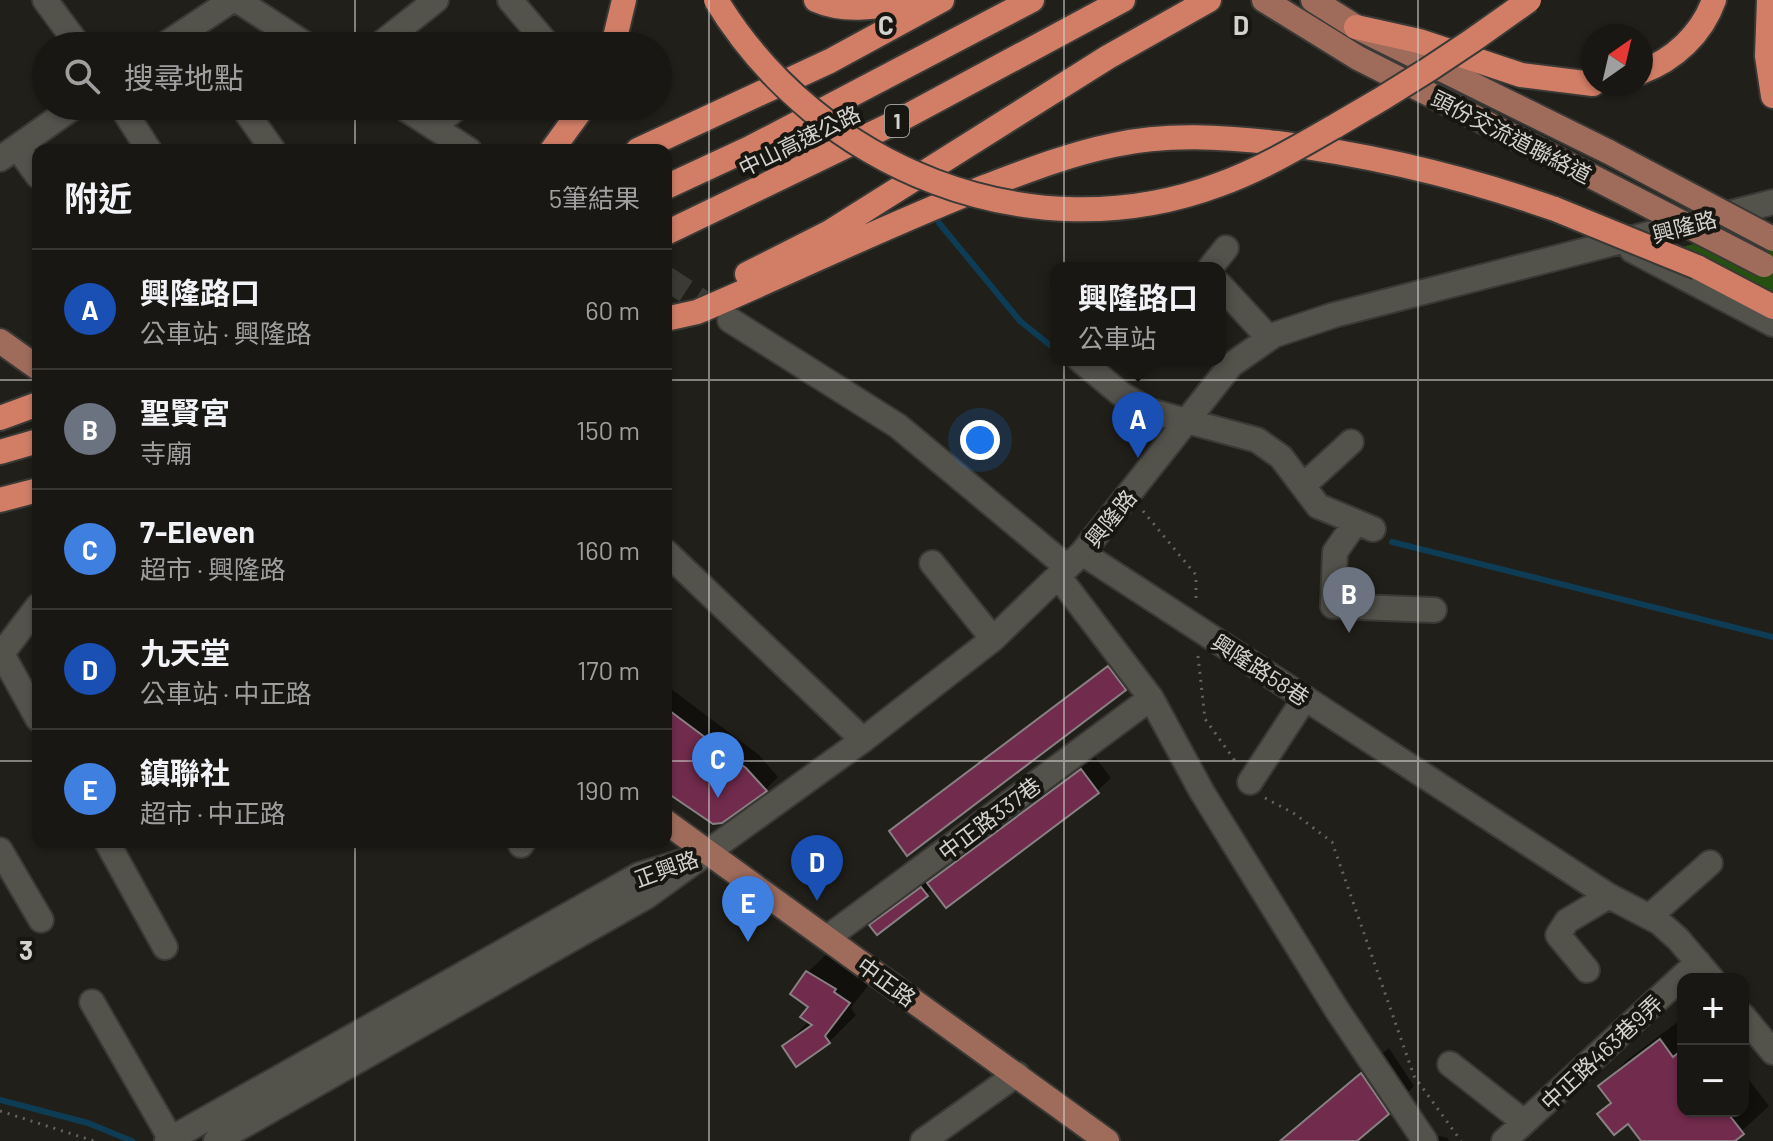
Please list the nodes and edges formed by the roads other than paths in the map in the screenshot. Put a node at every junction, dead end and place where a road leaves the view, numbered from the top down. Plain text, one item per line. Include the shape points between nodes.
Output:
1 (45, 0) edge
2 (235, 0) edge
3 (436, 0) edge
4 (510, 0) edge
5 (624, 0) edge
6 (716, 0) edge
7 (816, 0) edge
8 (910, 0) edge
9 (942, 0) edge
10 (1032, 0) edge
11 (1123, 0) edge
12 (1208, 0) edge
13 (1264, 0) edge
14 (1313, 0) edge
15 (1529, 0) edge
16 (1714, 0) edge
17 (1769, 0) edge
18 (1356, 27) junction
19 (69, 32) edge
20 (200, 32) edge
21 (286, 32) edge
22 (396, 32) edge
23 (534, 32) edge
24 (616, 32) edge
25 (1653, 66) edge
26 (1581, 82) edge
27 (1773, 96) edge
28 (55, 120) edge
29 (130, 120) edge
30 (252, 120) edge
31 (422, 120) edge
32 (442, 120) edge
33 (574, 120) edge
34 (433, 127) junction
35 (145, 144) edge
36 (269, 144) edge
37 (460, 144) edge
38 (556, 144) edge
39 (651, 144) edge
40 (9, 153) edge
41 (32, 171) edge
42 (672, 184) edge
43 (1773, 202) edge
44 (672, 230) edge
45 (1773, 239) edge
46 (1619, 243) junction
47 (1226, 248) dead end
48 (1215, 262) edge
49 (1768, 268) edge
50 (1226, 291) edge
51 (1773, 307) edge
52 (672, 316) edge
53 (672, 318) edge
54 (730, 320) tunnel mouth
55 (1773, 324) edge
56 (1269, 338) junction
57 (0, 341) edge
58 (32, 358) edge
59 (1087, 366) edge
60 (1186, 422) junction
61 (1351, 442) dead end
62 (32, 443) edge
63 (0, 452) edge
64 (1303, 486) junction
65 (32, 492) edge
66 (0, 500) edge
67 (672, 558) edge
68 (932, 563) dead end
69 (1069, 565) junction
70 (1434, 610) dead end
71 (32, 614) edge
72 (993, 639) junction
73 (1, 655) edge
74 (1151, 698) junction
75 (1305, 698) junction
76 (32, 709) edge
77 (863, 740) junction
78 (1250, 782) road end
79 (672, 826) edge
80 (110, 848) edge
81 (0, 850) edge
82 (709, 852) junction
83 (1710, 863) dead end
84 (1609, 896) junction
85 (1649, 917) junction
86 (41, 920) dead end
87 (827, 938) junction
88 (165, 947) dead end
89 (1587, 970) dead end
90 (1705, 971) edge
91 (92, 1002) dead end
92 (1749, 1023) edge
93 (1773, 1052) edge
94 (1450, 1064) dead end
95 (1017, 1074) junction
96 (1524, 1122) junction
97 (170, 1140) edge
98 (216, 1141) edge
99 (923, 1141) edge
100 (1107, 1141) edge
101 (1425, 1141) edge
102 (1504, 1141) edge

1 - 19 street
2 - 20 street
2 - 21 street
3 - 22 street
4 - 23 street
5 - 24 highway
6 - 15 highway, bridge via 762,65 833,128 881,158 961,192 1012,204 1100,209 1181,197 1220,185 1293,150 1412,82
7 - 8 highway via 854,8
9 - 39 highway via 830,61
10 - 42 highway, 中山高速公路 / 1
11 - 44 highway, 中山高速公路 / 1 via 896,122
12 - 52 highway via 830,232 689,301
13 - 49 main road, 頭份交流道聯絡道, bridge via 1358,58
14 - 18 main road, 頭份交流道聯絡道
16 - 25 highway via 1689,42
17 - 27 highway via 1767,56
18 - 26 highway via 1419,41 1521,75
18 - 45 main road, 頭份交流道聯絡道, bridge
28 - 40 street
29 - 35 street
30 - 36 street
31 - 34 street
32 - 34 street
33 - 38 highway
34 - 37 street
40 - 41 street
43 - 46 street, 興隆路
46 - 55 street
46 - 56 street, 興隆路 via 1334,315
47 - 48 street
50 - 56 street
51 - 53 highway, bridge via 1697,267 1495,187 1342,151 1178,138 1116,144 1037,167
54 - 69 street via 898,426
56 - 60 street, 興隆路 via 1231,365
57 - 58 main road
59 - 60 street via 1150,411
60 - 64 street via 1257,440 1281,457
60 - 69 street, 興隆路
61 - 64 street
62 - 63 highway
64 - 70 street via 1318,506 1365,526 1335,552 1333,606
65 - 66 highway
67 - 77 street
68 - 72 street
69 - 72 street, 興隆路
69 - 74 street
69 - 75 street, 興隆路58巷 via 1195,627
71 - 73 street
72 - 77 street, 興隆路
73 - 76 street
74 - 87 street, 中正路337巷
74 - 101 street via 1202,792
75 - 78 street
75 - 84 street, 興隆路58巷
77 - 82 street, 興隆路
79 - 82 main road, 中正路
80 - 88 street
81 - 86 street
82 - 87 main road, 中正路
82 - 97 street, 正興路 via 639,875
82 - 98 street, 正興路 via 647,896
83 - 85 street
84 - 85 street, 興隆路58巷
84 - 89 street via 1567,921 1558,935
85 - 90 street, 興隆路58巷 via 1678,939
87 - 95 main road, 中正路
90 - 96 street, 中正路463巷9弄
91 - 97 street
92 - 93 street
94 - 96 street
95 - 99 street
95 - 100 main road, 中正路
96 - 102 street, 中正路463巷9弄

